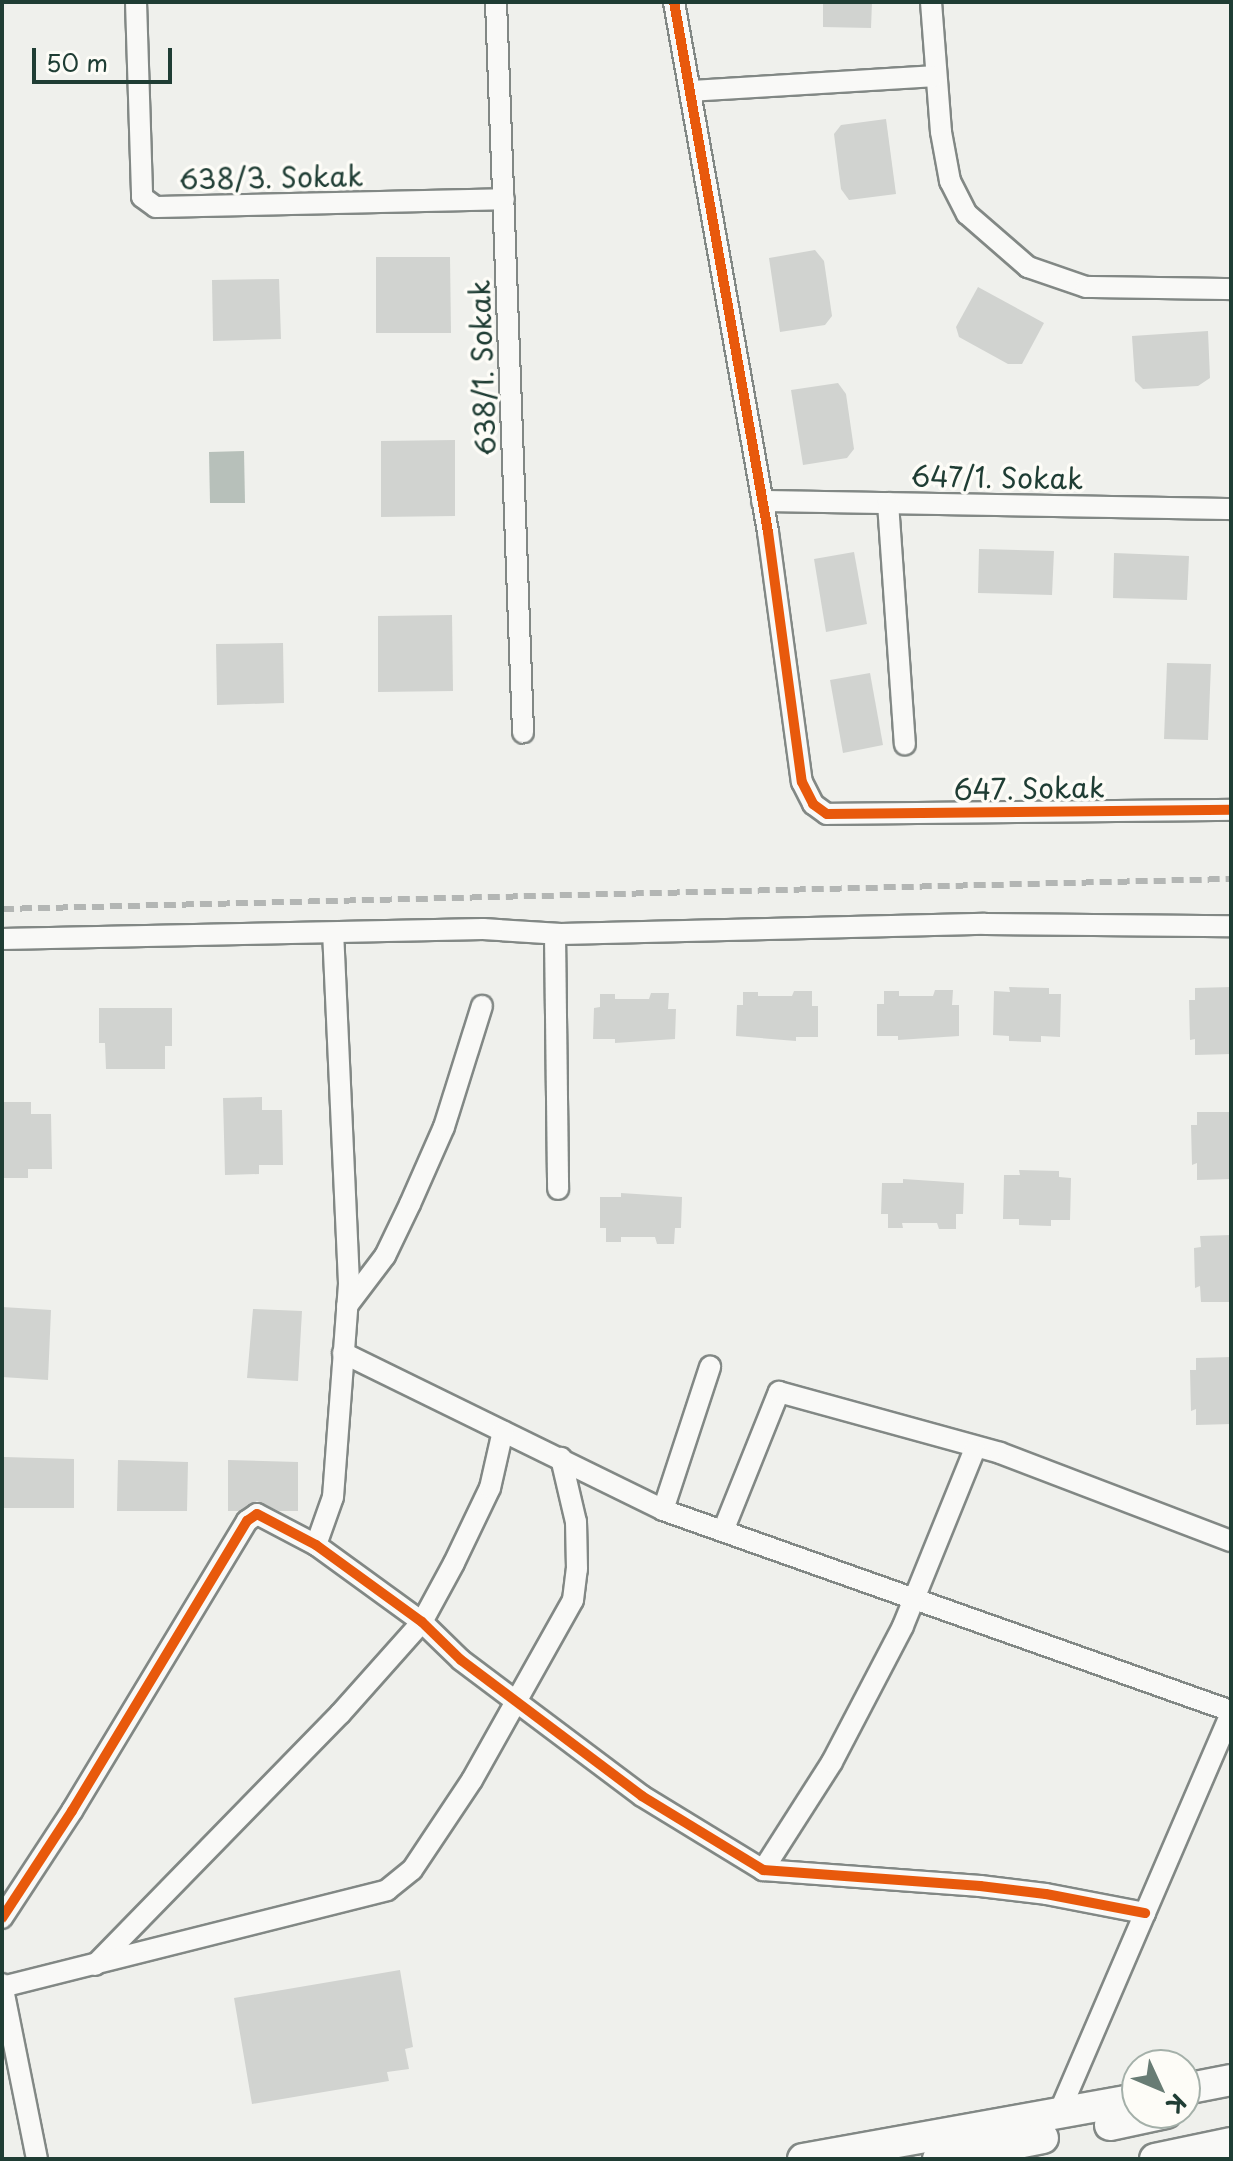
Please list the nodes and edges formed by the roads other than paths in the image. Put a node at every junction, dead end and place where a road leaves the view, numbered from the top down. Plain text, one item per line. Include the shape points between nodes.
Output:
1 (136, 2) edge
2 (496, 2) edge
3 (674, 2) edge
4 (931, 2) edge
5 (935, 76) junction
6 (690, 91) junction
7 (504, 199) junction
8 (1231, 289) edge
9 (762, 501) junction
10 (888, 503) junction
11 (1231, 509) edge
12 (523, 733) dead end
13 (905, 744) dead end
14 (1231, 810) edge
15 (1231, 926) edge
16 (333, 933) junction
17 (555, 934) junction
18 (2, 939) edge
19 (482, 1006) dead end
20 (558, 1189) dead end
21 (347, 1306) junction
22 (343, 1353) junction
23 (710, 1367) dead end
24 (503, 1431) junction
25 (975, 1449) junction
26 (561, 1458) junction
27 (663, 1510) junction
28 (723, 1531) junction
29 (1231, 1541) edge
30 (316, 1545) junction
31 (915, 1599) junction
32 (422, 1622) junction
33 (514, 1701) junction
34 (1231, 1713) edge
35 (763, 1870) junction
36 (1145, 1913) junction
37 (2, 1918) edge
38 (95, 1965) junction
39 (2, 1986) edge
40 (1231, 2080) edge
41 (1201, 2086) edge
42 (1231, 2100) edge
43 (1121, 2102) edge
44 (1201, 2106) edge
45 (1058, 2115) junction
46 (1121, 2122) edge
47 (1231, 2143) edge
48 (37, 2159) edge
49 (803, 2159) edge
50 (938, 2159) edge
51 (1155, 2159) edge

1 - 7 street, 638/3. Sokak via 142,197 156,207
2 - 7 street, 638/1. Sokak
3 - 6 street
4 - 5 street
5 - 6 street
5 - 8 street via 950,181 967,214 1028,267 1086,287
6 - 9 street
7 - 12 street, 638/1. Sokak
9 - 10 street, 647/1. Sokak
9 - 14 street, 647. Sokak via 802,782 813,804 827,814
10 - 11 street, 647/1. Sokak
10 - 13 street
15 - 17 street via 985,924
16 - 17 street via 483,929
16 - 18 street
16 - 21 street
17 - 20 street
19 - 21 street via 444,1127 410,1204 385,1256
21 - 22 street
22 - 24 street
22 - 30 street via 333,1497
23 - 27 street
24 - 26 street
24 - 32 street via 490,1488
25 - 28 street via 779,1392
25 - 29 street via 1000,1453
25 - 31 street
26 - 27 street
26 - 33 street via 576,1522 573,1600
27 - 28 street
28 - 31 street
30 - 32 street
30 - 37 street via 263,1514 247,1521
31 - 34 street
31 - 35 street via 832,1762
32 - 33 street
32 - 38 street
33 - 35 street via 642,1796
33 - 38 street via 442,1828 412,1870 387,1890
34 - 36 street
35 - 36 street via 993,1888
36 - 45 street
38 - 39 street
39 - 48 street
40 - 41 highway
42 - 44 highway
43 - 45 highway
45 - 49 highway
46 - 50 highway
47 - 51 highway

